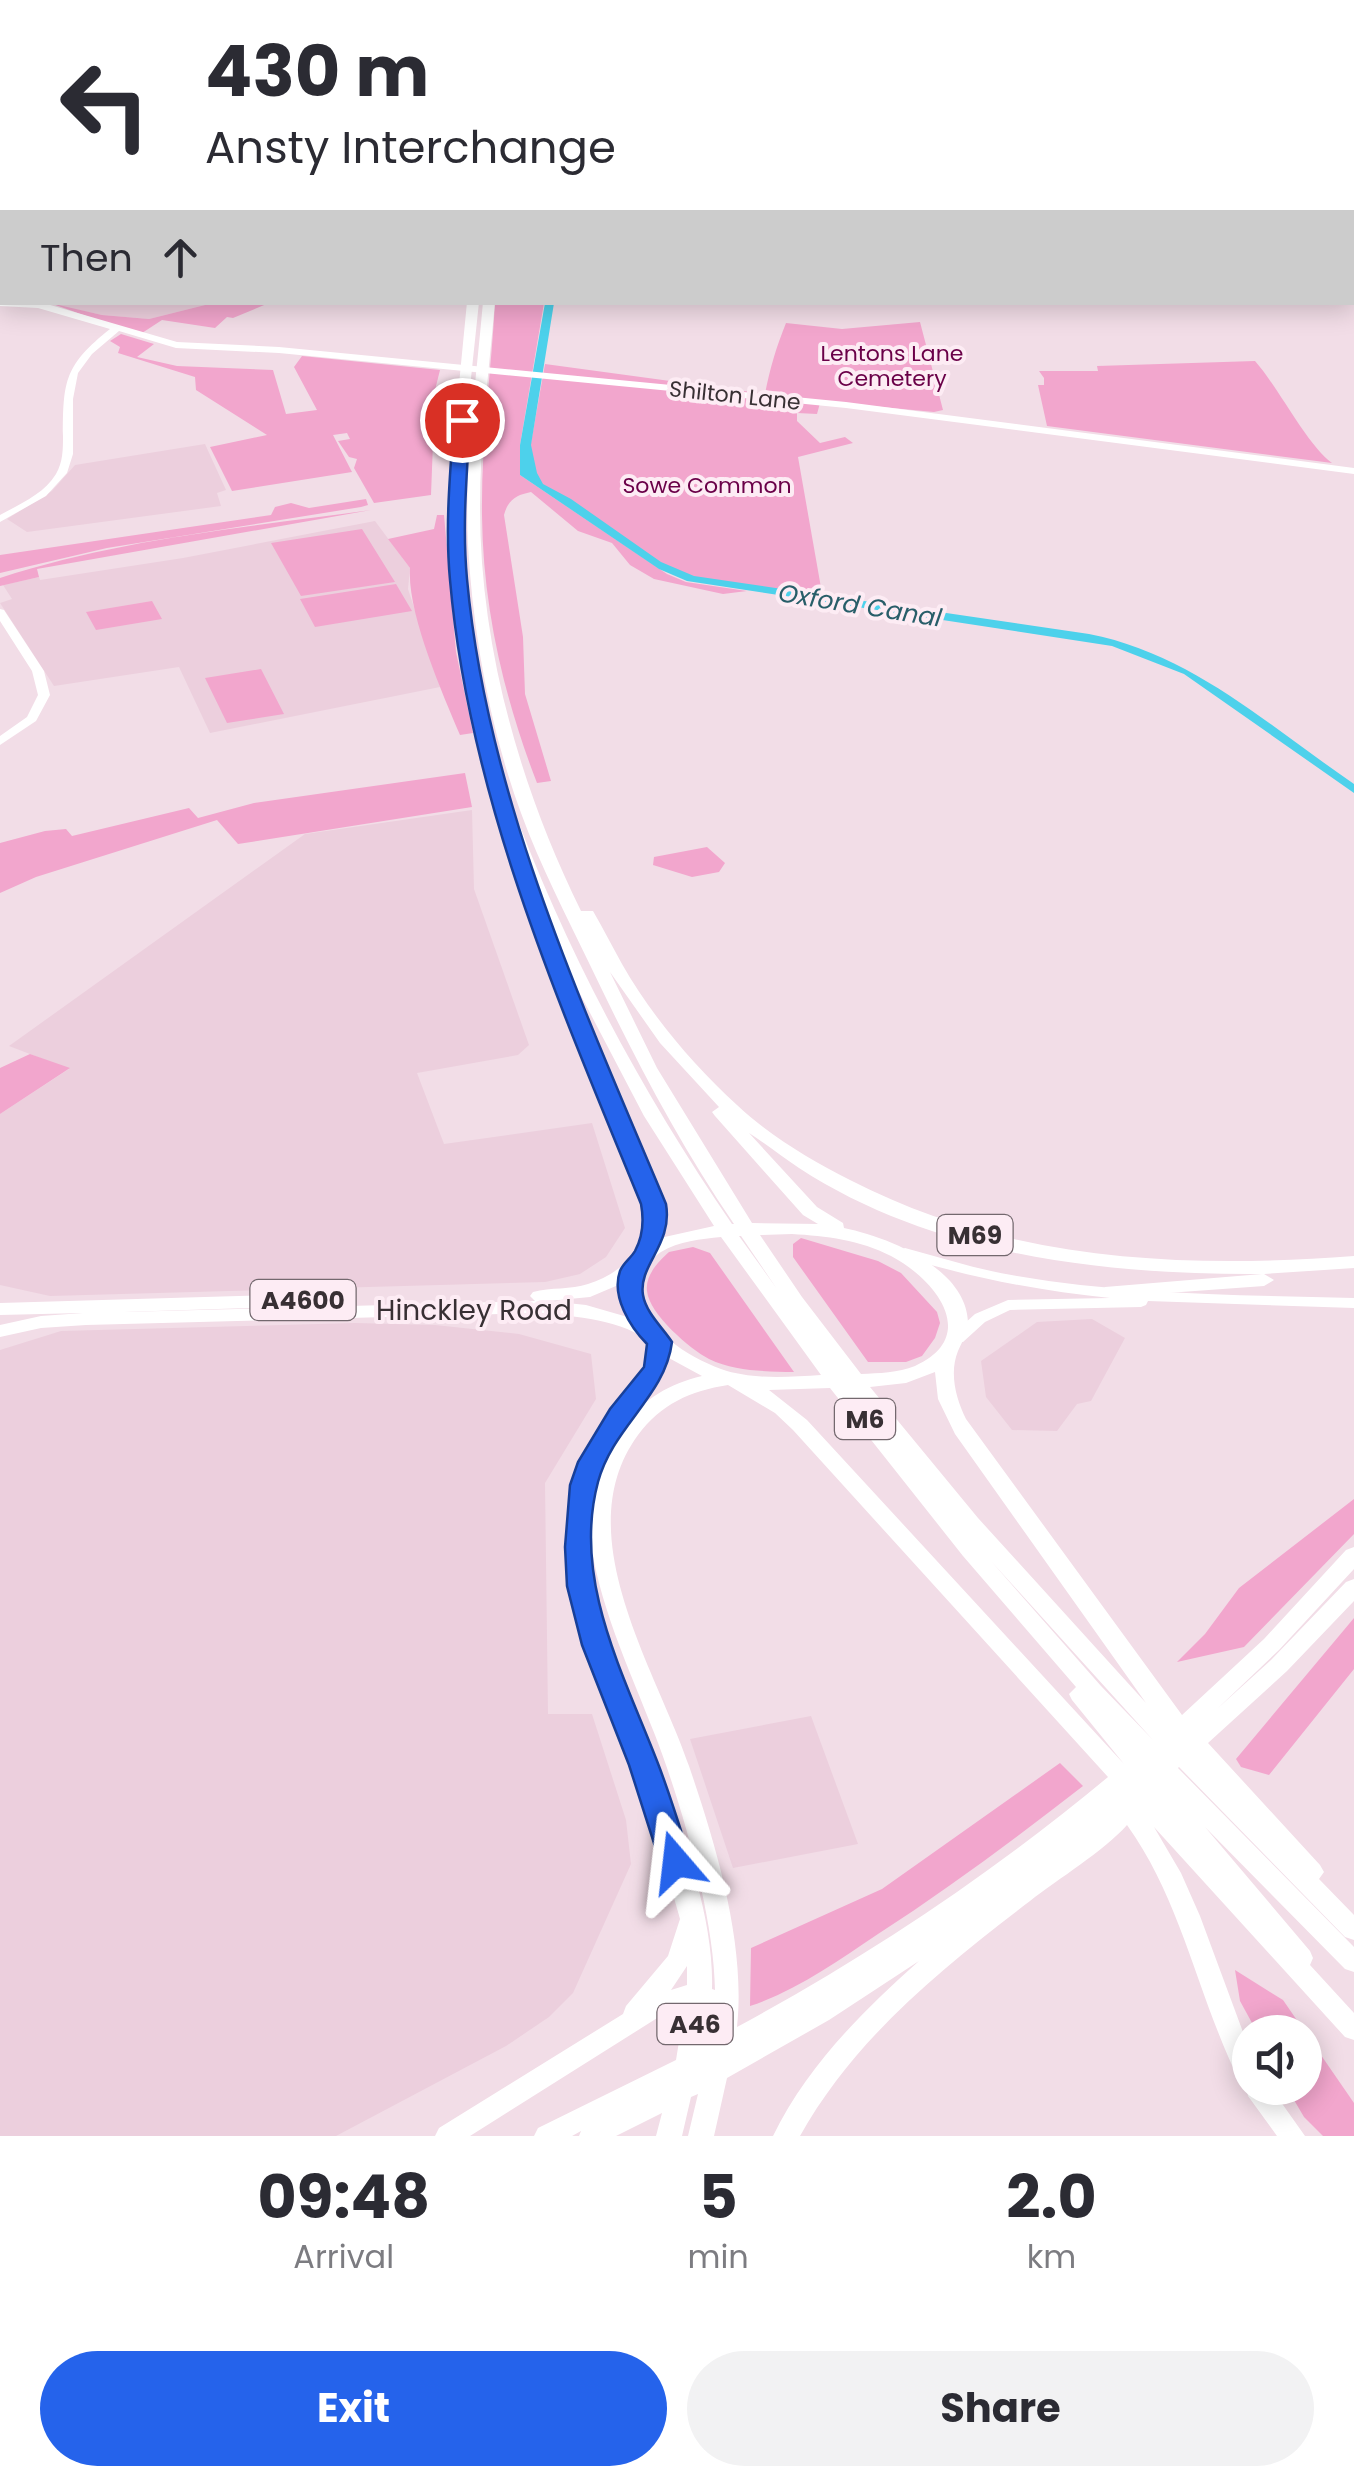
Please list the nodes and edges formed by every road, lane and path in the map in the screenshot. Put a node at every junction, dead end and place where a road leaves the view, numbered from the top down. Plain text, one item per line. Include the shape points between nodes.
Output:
1 (44, 305) edge
2 (473, 305) edge
3 (489, 305) edge
4 (116, 329) junction
5 (1354, 471) edge
6 (0, 519) edge
7 (0, 612) edge
8 (0, 741) edge
9 (510, 790) junction
10 (659, 1030) junction
11 (852, 1235) junction
12 (884, 1246) junction
13 (646, 1254) junction
14 (1354, 1262) edge
15 (1354, 1270) edge
16 (632, 1271) junction
17 (1112, 1291) junction
18 (1247, 1300) junction
19 (1354, 1304) edge
20 (0, 1310) edge
21 (0, 1331) edge
22 (653, 1336) junction
23 (953, 1345) junction
24 (734, 1379) junction
25 (1354, 1555) edge
26 (1354, 1587) edge
27 (965, 1607) junction
28 (1024, 1618) junction
29 (1202, 1724) junction
30 (1105, 1812) junction
31 (688, 1910) junction
32 (1354, 1916) edge
33 (1354, 1930) edge
34 (1354, 1962) edge
35 (699, 1994) junction
36 (725, 2012) junction
37 (1346, 2020) edge
38 (626, 2025) junction
39 (1232, 2039) edge
40 (655, 2093) junction
41 (1269, 2105) edge
42 (448, 2136) edge
43 (547, 2136) edge
44 (592, 2136) edge
45 (669, 2136) edge
46 (701, 2136) edge
47 (786, 2136) edge
48 (1292, 2136) edge

1 - 4 street, Shilton Lane
2 - 9 highway, M6 via 456,498 458,578 471,668
3 - 9 highway, M6 via 472,498
4 - 5 street, Shilton Lane via 188,347 279,350 951,417
4 - 6 street via 88,352 69,380 62,472 38,498
7 - 8 street via 42,679 44,695 32,719
9 - 10 highway
9 - 13 highway via 550,954 654,1204
9 - 28 highway, M6 via 576,970 710,1208 802,1338
9 - 33 highway, M6 via 648,1069 822,1333 955,1503 1071,1636
10 - 11 highway via 728,1122 810,1211
10 - 14 highway, M69 via 724,1102 786,1150 883,1203 961,1231 1059,1255 1173,1269
11 - 12 highway
11 - 13 highway via 792,1228 688,1235
12 - 17 street via 1000,1279
12 - 23 highway via 920,1266 946,1292 958,1314
13 - 16 highway
15 - 17 highway
16 - 20 highway, Hinckley Road / A4600 via 578,1294
16 - 22 highway via 630,1296
17 - 18 street
18 - 19 street
18 - 23 street via 1008,1305 980,1318
21 - 22 highway, Hinckley Road / A4600 via 86,1319 540,1306 586,1310
22 - 24 highway, Hinckley Road via 678,1356
22 - 31 highway, A46 via 656,1369 620,1415 584,1485 581,1586
23 - 24 highway via 926,1368 899,1377 788,1384
23 - 32 highway via 944,1385 958,1424 1122,1656 1212,1767
24 - 27 highway via 800,1425
24 - 36 highway, A46 via 668,1392 635,1424 614,1454 599,1527 612,1584 690,1810 724,1961
25 - 29 highway
26 - 29 highway via 1311,1636
27 - 37 highway
27 - 39 highway via 1154,1845
28 - 34 highway, M6
28 - 37 highway
29 - 30 highway
29 - 30 highway via 1144,1784
30 - 40 highway via 884,1972
30 - 47 highway via 869,2022 812,2088
31 - 35 highway, A46
31 - 38 highway, A46 via 688,1940 676,1965
35 - 36 highway, A46
35 - 38 highway, A46 via 672,1998
35 - 45 highway, A46
36 - 46 highway, A46
38 - 42 highway, A46
40 - 43 highway
40 - 44 highway
41 - 48 highway

